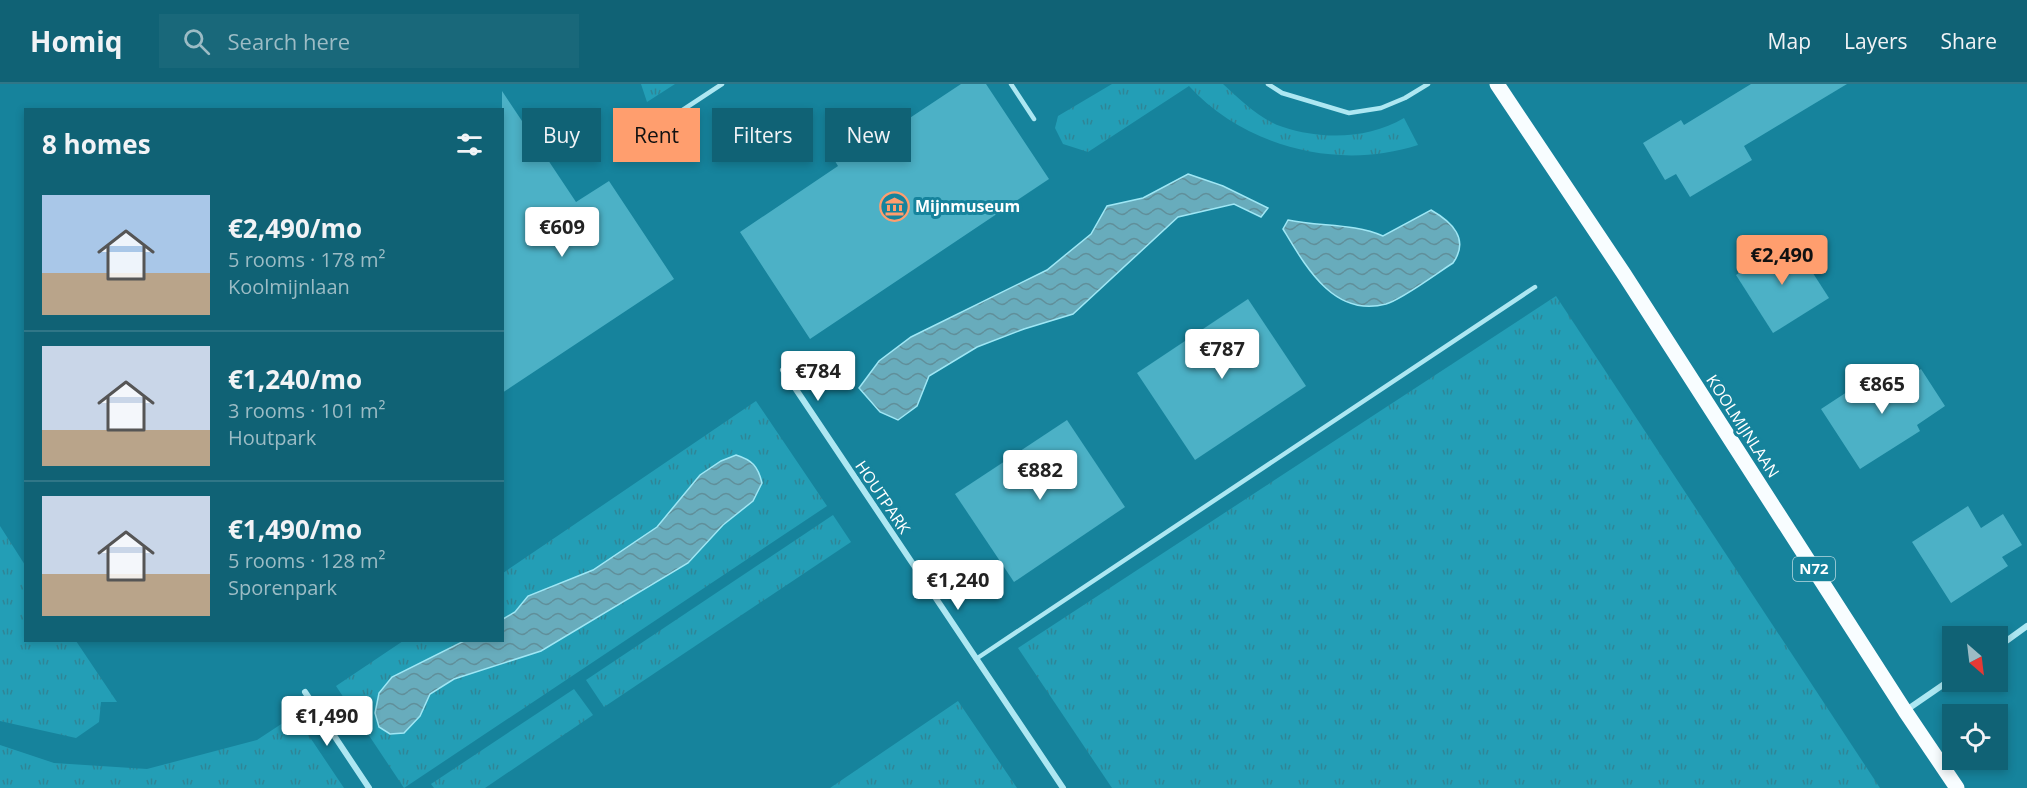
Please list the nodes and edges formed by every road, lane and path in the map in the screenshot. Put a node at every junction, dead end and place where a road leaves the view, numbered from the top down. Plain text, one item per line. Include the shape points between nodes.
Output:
1 (722, 84) edge
2 (1011, 84) edge
3 (1268, 84) edge
4 (1428, 84) edge
5 (1497, 84) edge
6 (685, 108) edge
7 (1034, 119) dead end
8 (1535, 287) dead end
9 (783, 370) dead end
10 (2027, 626) edge
11 (2008, 639) edge
12 (976, 659) junction
13 (1942, 686) edge
14 (305, 692) dead end
15 (1905, 711) junction
16 (369, 788) edge
17 (1063, 788) edge
18 (1957, 788) edge

1 - 6 lane
2 - 7 lane
3 - 4 lane via 1282,93 1349,113 1381,108
5 - 15 main road, KOOLMIJNLAAN / N72
8 - 12 lane
9 - 12 street, HOUTPARK
10 - 11 street
12 - 17 street, HOUTPARK
13 - 15 street
14 - 16 street
15 - 18 main road, KOOLMIJNLAAN / N72

